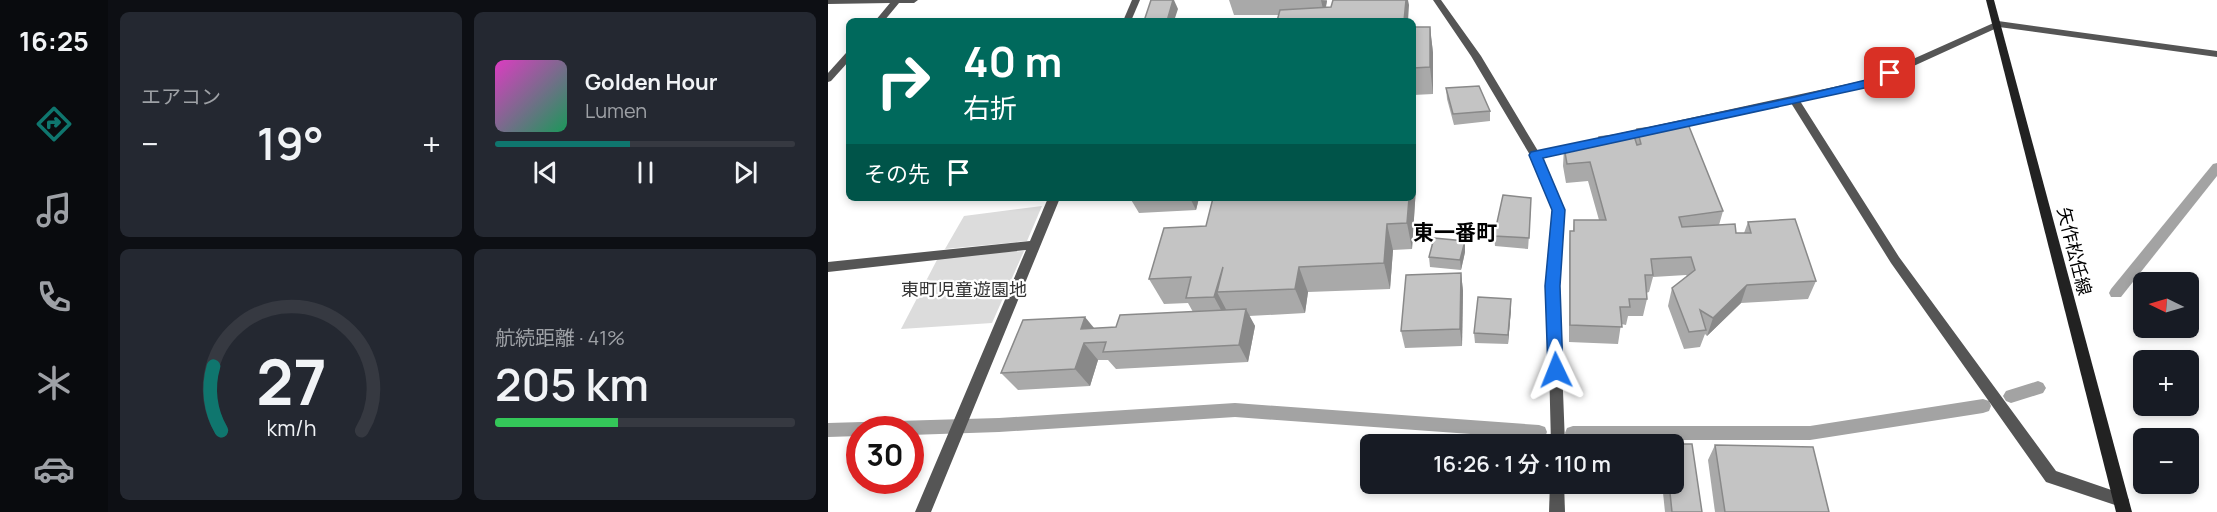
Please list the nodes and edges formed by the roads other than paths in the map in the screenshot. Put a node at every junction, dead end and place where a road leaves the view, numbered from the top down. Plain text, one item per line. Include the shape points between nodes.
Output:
1 (897, 0) edge
2 (915, 0) edge
3 (1136, 0) edge
4 (1437, 0) edge
5 (1990, 0) edge
6 (828, 1) edge
7 (882, 18) edge
8 (1128, 18) edge
9 (1998, 24) junction
10 (2217, 54) edge
11 (846, 58) edge
12 (828, 79) edge
13 (1795, 101) junction
14 (1535, 155) junction
15 (1053, 201) edge
16 (1035, 245) junction
17 (828, 267) edge
18 (1558, 434) edge
19 (1557, 494) edge
20 (2122, 506) edge
21 (923, 512) edge
22 (1557, 512) edge

1 - 2 street
1 - 6 street
1 - 7 street
3 - 8 street
4 - 14 street via 1476,56
5 - 9 main road, 矢作松任線
9 - 10 street
9 - 13 street via 1869,83
9 - 20 main road, 矢作松任線
11 - 12 street
13 - 14 street
13 - 20 street via 1895,260 2051,477
14 - 18 street via 1558,210 1552,286
15 - 16 street
16 - 17 street
16 - 21 street
19 - 22 street

